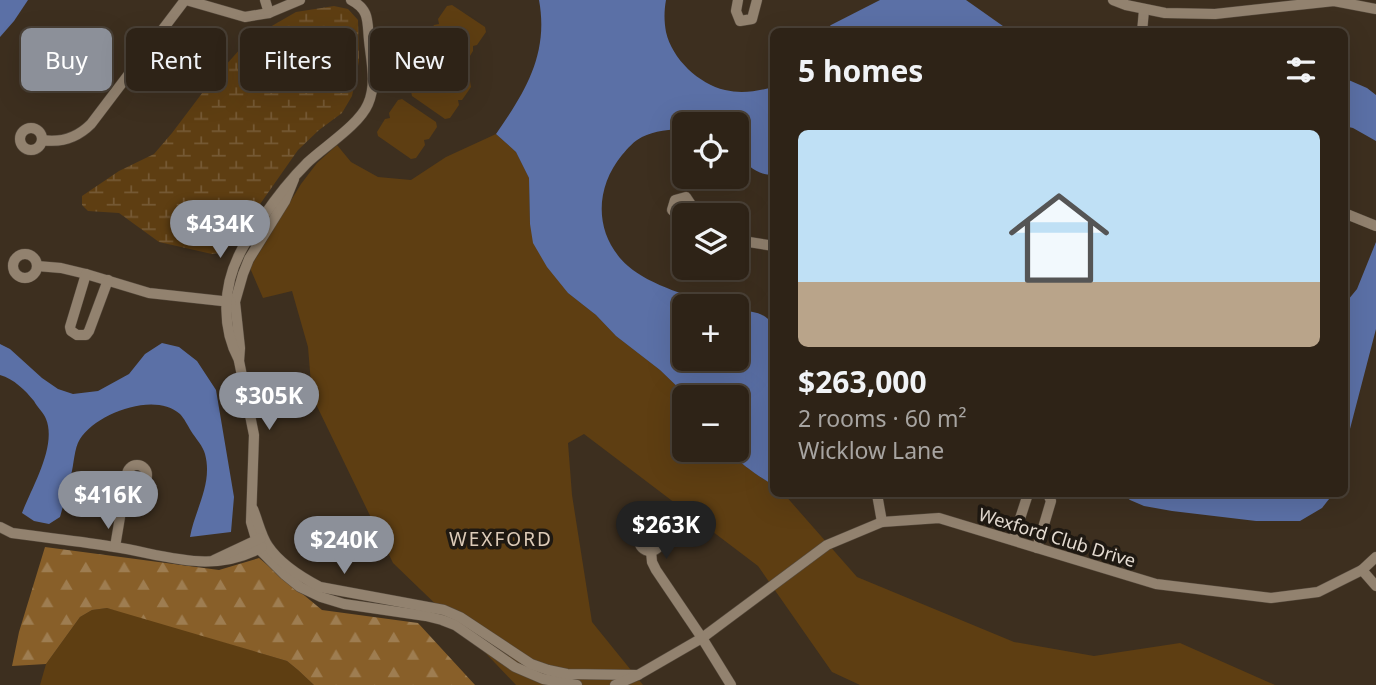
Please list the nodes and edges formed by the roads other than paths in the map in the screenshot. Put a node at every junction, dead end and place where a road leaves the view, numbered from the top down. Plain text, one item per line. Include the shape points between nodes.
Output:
1 (185, 0) edge
2 (265, 0) edge
3 (300, 0) edge
4 (351, 0) edge
5 (738, 0) edge
6 (757, 0) edge
7 (1114, 0) edge
8 (1334, 0) edge
9 (1376, 9) edge
10 (1144, 10) junction
11 (269, 13) junction
12 (1142, 28) edge
13 (42, 140) dead end
14 (674, 203) edge
15 (690, 203) edge
16 (1348, 215) edge
17 (1376, 226) edge
18 (749, 242) edge
19 (770, 245) edge
20 (37, 266) dead end
21 (86, 274) junction
22 (108, 280) junction
23 (231, 302) junction
24 (128, 480) dead end
25 (878, 497) edge
26 (1027, 497) edge
27 (1049, 497) edge
28 (882, 522) junction
29 (0, 527) edge
30 (1013, 540) junction
31 (262, 542) junction
32 (115, 547) junction
33 (1037, 548) junction
34 (652, 551) dead end
35 (1376, 557) edge
36 (1362, 570) junction
37 (1376, 586) edge
38 (420, 610) junction
39 (702, 638) junction
40 (638, 675) junction
41 (577, 685) edge
42 (615, 685) edge
43 (730, 685) edge

1 - 11 street via 245,17
1 - 13 street via 92,124 69,138
2 - 11 street
3 - 11 street
4 - 23 street via 367,16 373,79 369,103 294,179 249,259
5 - 6 street via 740,21 752,19
7 - 10 street
8 - 9 street
8 - 10 street via 1215,13
10 - 12 street
14 - 15 street via 686,197
16 - 17 street
18 - 19 street
20 - 21 street
21 - 22 street
21 - 22 street via 71,320 71,331 77,335 89,331
22 - 23 street via 149,293
23 - 31 street via 254,435 253,508
24 - 32 street
25 - 28 street
26 - 30 street
27 - 33 street
28 - 30 street, Wexford Club Drive via 939,518
28 - 39 street, Wexford Club Drive via 827,545
29 - 32 street via 12,534
30 - 33 street, Wexford Club Drive
31 - 32 street via 210,562
31 - 38 street via 284,574 321,597 344,604
33 - 36 street, Wexford Club Drive via 1156,584 1271,598 1318,592
34 - 39 street via 656,570
35 - 36 street, Wexford Club Drive
36 - 37 street
38 - 40 street via 444,610 460,617 516,655 548,670
38 - 41 street via 455,625 529,674
39 - 40 street, Wexford Club Drive
39 - 43 street
40 - 42 street, Wexford Club Drive

